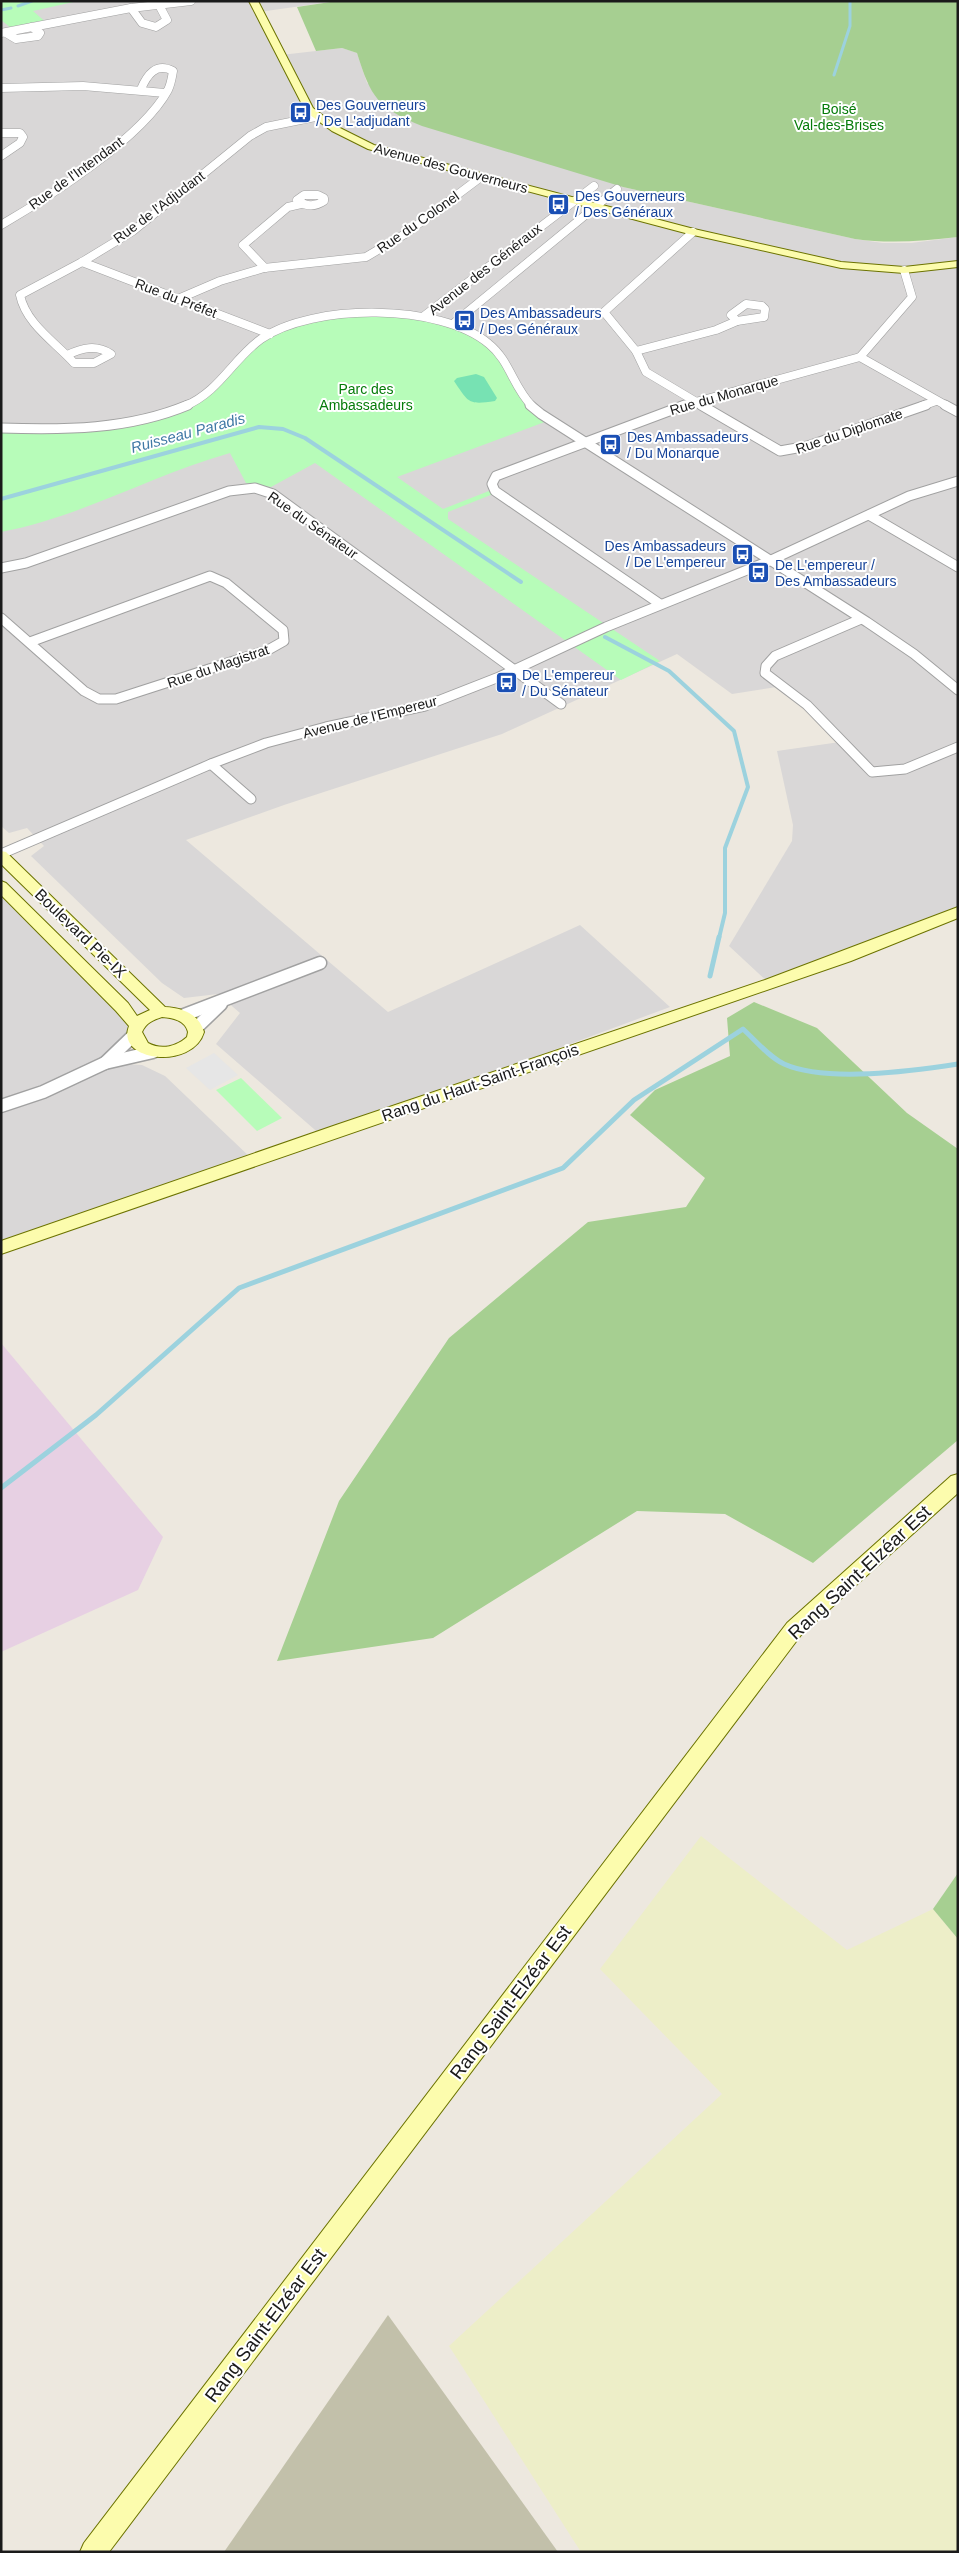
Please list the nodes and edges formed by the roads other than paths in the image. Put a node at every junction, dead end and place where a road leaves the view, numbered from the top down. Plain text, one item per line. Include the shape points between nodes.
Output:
1 (192, 1) edge
2 (253, 1) edge
3 (159, 6) junction
4 (131, 8) junction
5 (32, 27) junction
6 (4, 33) edge
7 (1, 88) edge
8 (141, 90) junction
9 (165, 93) junction
10 (315, 117) junction
11 (1, 133) edge
12 (1, 156) edge
13 (481, 177) junction
14 (594, 186) dead end
15 (617, 189) dead end
16 (574, 201) junction
17 (301, 204) dead end
18 (596, 206) junction
19 (1, 225) edge
20 (693, 232) junction
21 (82, 262) junction
22 (958, 264) edge
23 (265, 268) junction
24 (904, 270) junction
25 (178, 299) junction
26 (424, 316) junction
27 (737, 321) dead end
28 (454, 323) junction
29 (270, 334) junction
30 (636, 351) junction
31 (68, 355) dead end
32 (860, 357) junction
33 (694, 401) junction
34 (936, 401) junction
35 (958, 412) edge
36 (1, 428) edge
37 (588, 442) junction
38 (958, 480) edge
39 (869, 515) junction
40 (769, 561) junction
41 (958, 567) edge
42 (1, 568) edge
43 (660, 604) junction
44 (1, 618) edge
45 (862, 619) junction
46 (30, 642) junction
47 (512, 670) junction
48 (958, 690) edge
49 (561, 704) dead end
50 (958, 747) edge
51 (211, 764) junction
52 (251, 799) dead end
53 (1, 854) edge
54 (1, 886) edge
55 (958, 912) edge
56 (320, 963) dead end
57 (224, 1001) junction
58 (161, 1012) junction
59 (184, 1015) junction
60 (196, 1028) junction
61 (134, 1031) junction
62 (153, 1052) junction
63 (105, 1063) junction
64 (1, 1106) edge
65 (1, 1248) edge
66 (958, 1481) edge
67 (93, 2552) edge

1 - 3 street
2 - 10 street, Avenue des Gouverneurs via 302,98
3 - 4 street
3 - 4 street via 167,20 153,26 142,26 137,22
4 - 5 street
5 - 6 street
5 - 6 street via 40,33 38,36 16,39
7 - 8 street via 51,86
8 - 9 street
8 - 9 street, Rue de l'Intendant via 147,74 155,69 169,68 174,77
9 - 19 street, Rue de l'Intendant via 151,114 103,157
10 - 13 street, Avenue des Gouverneurs via 371,147
10 - 21 street, Rue de l'Adjudant via 266,127 250,136 133,231
11 - 12 street via 20,133 23,137 20,143
13 - 16 street, Avenue des Gouverneurs
13 - 23 street, Rue du Colonel via 367,257
14 - 16 street, Avenue des Généraux
15 - 18 street, Avenue des Généraux
16 - 18 street, Avenue des Gouverneurs
16 - 26 street, Avenue des Généraux
17 - 23 street via 288,207 243,245
18 - 20 street, Avenue des Gouverneurs
18 - 28 street, Avenue des Généraux
20 - 24 street, Avenue des Gouverneurs via 841,265
20 - 30 street, Rue du Diplomate via 604,312
21 - 25 street, Rue du Préfet
21 - 31 street, Rue de l'Adjudant via 20,295 20,303 31,320
22 - 24 street, Avenue des Gouverneurs
23 - 25 street, Rue du Colonel
24 - 32 street via 912,297
25 - 29 street, Rue du Préfet
26 - 28 street
26 - 29 street via 356,314 298,323
27 - 30 street via 716,330
28 - 37 street via 491,345 504,359 525,400 540,414
29 - 36 street via 243,356 220,384 194,401 148,420 91,428
30 - 33 street, Rue du Diplomate via 646,372
32 - 33 street, Rue du Monarque
32 - 34 street
33 - 34 street, Rue du Diplomate via 780,451 808,446
33 - 37 street, Rue du Monarque
34 - 35 street
37 - 40 street
37 - 43 street, Rue du Monarque via 496,476 492,484 495,491
38 - 39 street, Avenue de l'Empereur via 909,496
39 - 40 street, Avenue de l'Empereur
39 - 41 street
40 - 43 street, Avenue de l'Empereur
40 - 45 street
42 - 47 street, Rue du Sénateur via 91,542 229,491 255,488 273,494
43 - 47 street, Avenue de l'Empereur
44 - 46 street, Rue du Magistrat
45 - 48 street
45 - 50 street via 775,656 766,666 765,673 807,705 872,772 898,772
46 - 46 street, Rue du Magistrat via 84,691 104,701 268,650 284,641 283,630 226,584 210,576
47 - 49 street, Rue du Sénateur
47 - 51 street, Avenue de l'Empereur via 425,706 266,743
51 - 52 street
51 - 53 street, Avenue de l'Empereur
53 - 58 street, Boulevard Pie-IX
54 - 61 street, Boulevard Pie-IX via 122,1007
55 - 65 street, Rang du Haut-Saint-François via 787,978
56 - 57 street
57 - 59 street
57 - 60 street
58 - 59 street
58 - 61 street via 146,1016
59 - 60 street
60 - 62 street via 193,1039 183,1048 168,1053
61 - 62 street via 139,1046
61 - 63 street
62 - 63 street
63 - 64 street via 43,1092
66 - 67 street, Rang Saint-Elzéar Est via 794,1629

